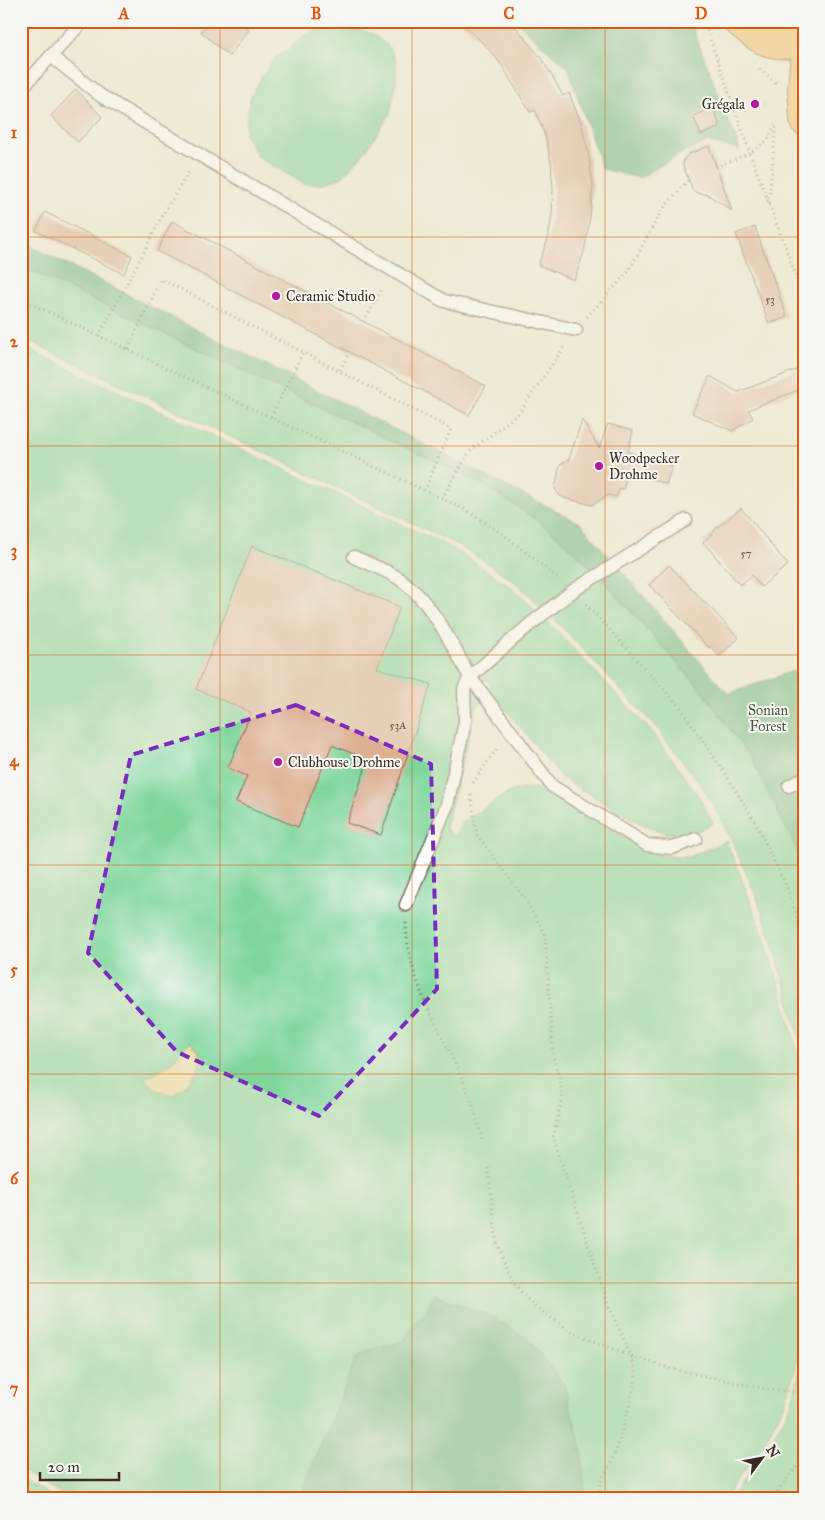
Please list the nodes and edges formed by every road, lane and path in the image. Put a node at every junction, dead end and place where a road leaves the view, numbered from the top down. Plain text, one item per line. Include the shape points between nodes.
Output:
1 (83, 21) edge
2 (704, 21) edge
3 (737, 21) edge
4 (804, 44) edge
5 (51, 56) junction
6 (804, 65) edge
7 (21, 88) edge
8 (804, 121) edge
9 (750, 153) junction
10 (200, 155) junction
11 (716, 167) dead end
12 (769, 206) junction
13 (392, 270) junction
14 (21, 299) edge
15 (804, 303) edge
16 (364, 322) dead end
17 (576, 330) dead end
18 (99, 336) junction
19 (128, 350) junction
20 (304, 352) junction
21 (350, 352) dead end
22 (340, 370) junction
23 (271, 417) junction
24 (425, 490) junction
25 (686, 520) dead end
26 (354, 558) dead end
27 (574, 590) junction
28 (470, 677) junction
29 (510, 730) junction
30 (804, 778) edge
31 (789, 786) dead end
32 (696, 839) dead end
33 (406, 905) joint
34 (804, 937) edge
35 (482, 1140) dead end
36 (488, 1168) dead end
37 (631, 1356) junction
38 (804, 1393) edge
39 (804, 1454) edge
40 (600, 1499) edge
41 (772, 1499) edge

1 - 5 lane
2 - 9 path
3 - 4 main road via 763,41 776,45
5 - 7 lane
5 - 10 lane via 101,96
6 - 8 main road
9 - 11 path
9 - 12 path
9 - 12 path via 768,140 776,122
10 - 13 lane
10 - 18 path via 163,214
12 - 15 path
13 - 16 path
13 - 17 lane via 444,301
14 - 18 path
18 - 19 path
19 - 20 path via 161,279
19 - 23 path
20 - 22 path
20 - 23 path
21 - 22 path
22 - 24 path via 452,429
23 - 24 path
24 - 27 path via 468,511
25 - 27 lane
26 - 28 lane via 399,579 420,597
27 - 28 lane
27 - 34 path via 680,707 726,774 755,822 787,888
28 - 29 lane
28 - 33 lane via 464,689 465,722 447,805
29 - 32 lane via 552,786 624,832 647,845 672,848
29 - 37 path via 469,788 477,835 525,899 545,934 553,1054 563,1096 553,1137 606,1299
30 - 31 lane
33 - 35 path via 406,937 421,992 475,1110
36 - 37 path via 497,1244 514,1283 527,1299 572,1332
37 - 38 path via 672,1369 767,1389
37 - 40 path via 636,1373 635,1384 619,1442 600,1482
39 - 41 path

